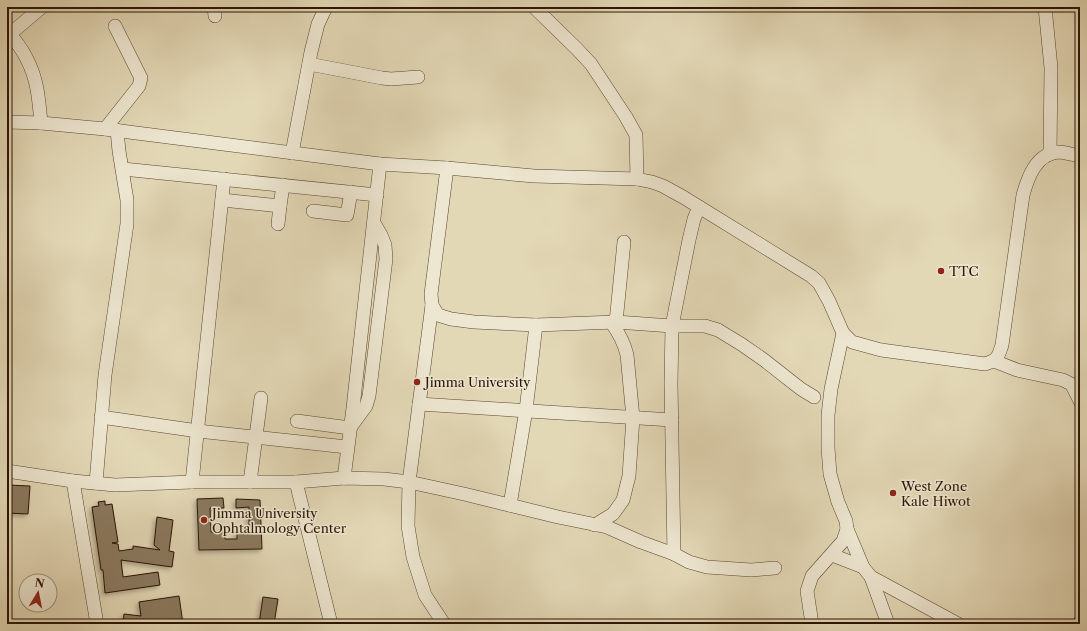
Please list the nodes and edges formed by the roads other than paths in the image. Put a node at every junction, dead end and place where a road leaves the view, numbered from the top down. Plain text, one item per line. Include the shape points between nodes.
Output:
1 (42, 7) edge
2 (326, 7) edge
3 (534, 7) edge
4 (1045, 7) edge
5 (115, 26) dead end
6 (8, 32) edge
7 (309, 64) junction
8 (418, 78) dead end
9 (7, 122) edge
10 (41, 123) junction
11 (111, 130) junction
12 (292, 153) junction
13 (1050, 154) junction
14 (1080, 156) edge
15 (380, 164) junction
16 (447, 168) junction
17 (123, 169) junction
18 (224, 179) junction
19 (637, 179) junction
20 (283, 186) junction
21 (351, 192) junction
22 (377, 195) junction
23 (222, 200) junction
24 (280, 206) junction
25 (699, 207) junction
26 (313, 210) dead end
27 (278, 224) dead end
28 (624, 242) dead end
29 (432, 305) junction
30 (614, 322) junction
31 (536, 325) junction
32 (672, 326) junction
33 (843, 333) junction
34 (994, 361) junction
35 (814, 397) dead end
36 (261, 398) dead end
37 (1080, 401) edge
38 (419, 404) junction
39 (526, 410) junction
40 (102, 417) junction
41 (632, 418) junction
42 (672, 420) junction
43 (297, 421) dead end
44 (350, 428) junction
45 (198, 431) junction
46 (256, 438) junction
47 (347, 447) junction
48 (7, 470) edge
49 (344, 478) junction
50 (73, 481) junction
51 (192, 482) junction
52 (250, 482) junction
53 (296, 482) junction
54 (409, 482) junction
55 (96, 483) junction
56 (510, 505) junction
57 (595, 525) junction
58 (847, 530) junction
59 (674, 554) junction
60 (832, 555) junction
61 (775, 568) dead end
62 (867, 572) junction
63 (97, 624) edge
64 (331, 624) edge
65 (444, 624) edge
66 (812, 624) edge
67 (888, 624) edge
68 (958, 624) edge

1 - 6 street
2 - 7 street via 318,24
3 - 19 street via 591,64 626,117 636,135
4 - 13 street via 1051,68
5 - 11 street via 141,78 139,86
6 - 10 street via 30,66 37,89
7 - 8 street via 382,78
7 - 12 street
9 - 10 street
10 - 11 street
11 - 12 street
11 - 17 street
12 - 15 street
13 - 14 street via 1060,152
13 - 34 street via 1042,158 1027,180 1002,345
15 - 16 street
15 - 22 street
16 - 19 street via 534,176
16 - 29 street via 431,294
17 - 18 street
17 - 40 street via 127,224 105,375
18 - 20 street
18 - 23 street
19 - 25 street via 663,186
20 - 21 street
20 - 24 street
21 - 22 street
21 - 26 street via 347,215
22 - 44 street via 374,223 385,245 386,259 369,396 366,406
23 - 24 street
23 - 45 street
24 - 27 street
25 - 32 street via 689,240
25 - 33 street via 811,276 819,283
28 - 30 street
29 - 31 street via 438,314 451,319
29 - 38 street
30 - 31 street
30 - 32 street
30 - 41 street via 625,346
31 - 39 street
32 - 35 street via 705,326 718,330
32 - 42 street
33 - 34 street via 852,342 881,350 985,364
33 - 58 street via 831,389 828,448 830,474
34 - 37 street via 1017,370 1063,380 1071,384
36 - 46 street
38 - 39 street
38 - 54 street
39 - 41 street
39 - 56 street
40 - 45 street
40 - 55 street
41 - 42 street
41 - 57 street via 629,476 623,500 614,514
42 - 59 street
43 - 44 street
44 - 47 street
45 - 46 street
45 - 51 street
46 - 47 street
46 - 52 street
47 - 49 street
48 - 50 street
49 - 53 street
49 - 54 street
50 - 55 street
50 - 63 street
51 - 52 street
51 - 55 street via 114,485
52 - 53 street
53 - 64 street
54 - 56 street
54 - 65 street via 408,526 413,557 425,595
56 - 57 street
57 - 59 street via 607,527
58 - 60 street via 843,541
58 - 62 street
59 - 61 street via 688,562 707,567 750,570
60 - 62 street
60 - 66 street via 812,576 807,591
62 - 67 street
62 - 68 street

